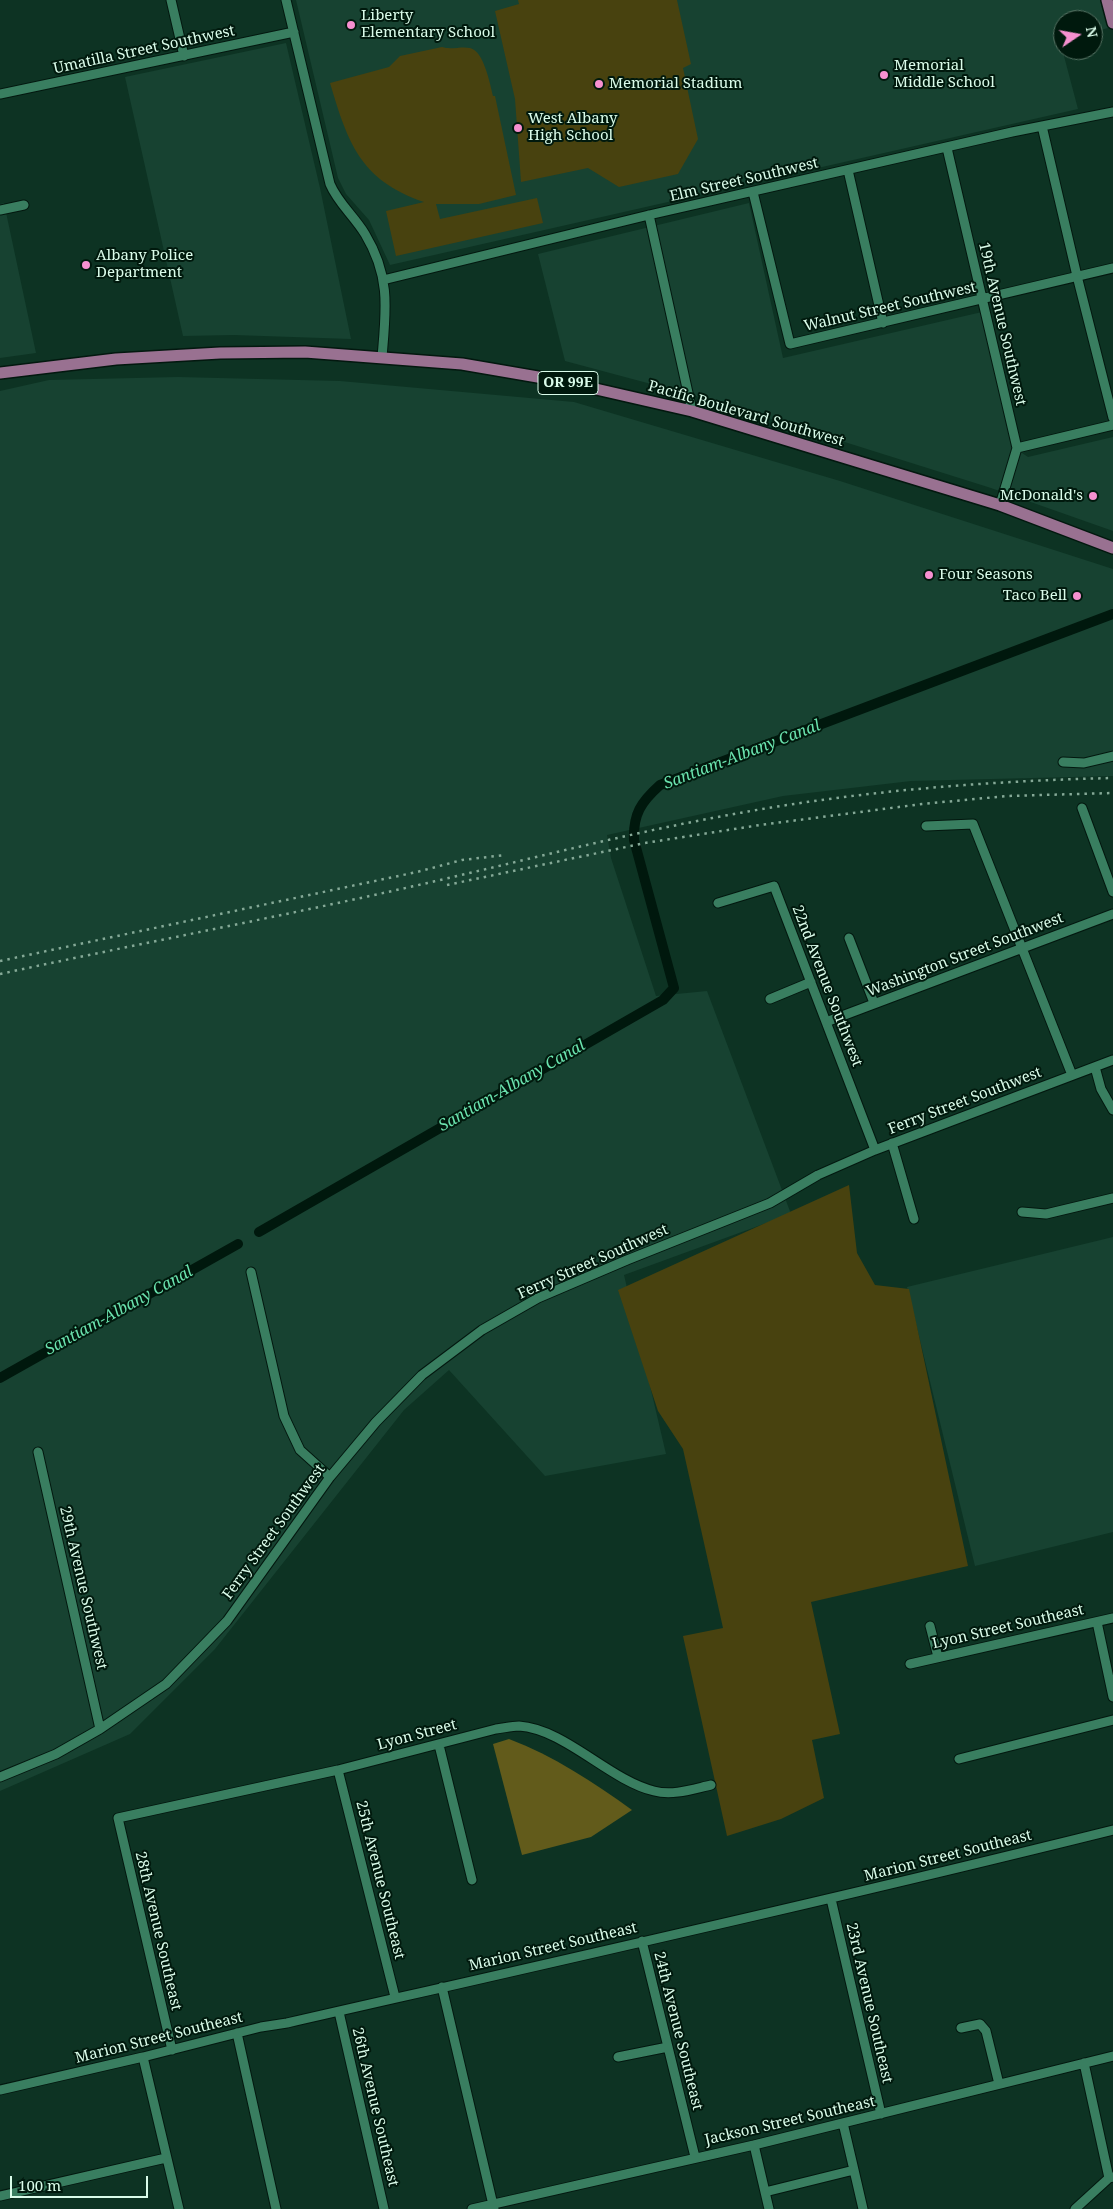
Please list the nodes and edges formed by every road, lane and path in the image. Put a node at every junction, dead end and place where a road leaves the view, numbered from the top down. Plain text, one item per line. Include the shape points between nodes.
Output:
1 (171, 0) edge
2 (286, 0) edge
3 (1107, 0) edge
4 (1113, 23) edge
5 (294, 32) junction
6 (184, 56) junction
7 (0, 94) edge
8 (1113, 112) edge
9 (1042, 126) junction
10 (947, 148) junction
11 (848, 170) junction
12 (753, 192) junction
13 (24, 205) dead end
14 (0, 210) edge
15 (649, 215) junction
16 (1113, 268) edge
17 (1077, 276) junction
18 (383, 280) junction
19 (983, 299) junction
20 (884, 323) junction
21 (382, 357) junction
22 (0, 373) edge
23 (692, 411) junction
24 (1113, 418) edge
25 (1113, 426) edge
26 (1017, 448) junction
27 (1000, 505) junction
28 (1113, 548) edge
29 (1113, 756) edge
30 (1062, 762) dead end
31 (1082, 808) dead end
32 (926, 826) dead end
33 (1113, 892) edge
34 (718, 902) dead end
35 (1113, 914) edge
36 (850, 938) dead end
37 (1022, 948) junction
38 (811, 982) junction
39 (770, 999) dead end
40 (874, 1003) junction
41 (826, 1022) junction
42 (1113, 1060) edge
43 (1095, 1067) junction
44 (1072, 1075) junction
45 (1113, 1110) edge
46 (892, 1144) junction
47 (875, 1150) junction
48 (1113, 1198) edge
49 (1022, 1212) dead end
50 (914, 1219) dead end
51 (251, 1272) dead end
52 (38, 1452) dead end
53 (330, 1477) junction
54 (1113, 1618) edge
55 (1097, 1622) junction
56 (930, 1626) dead end
57 (938, 1657) junction
58 (910, 1664) dead end
59 (1113, 1697) edge
60 (1113, 1720) edge
61 (100, 1729) junction
62 (438, 1744) junction
63 (959, 1759) dead end
64 (338, 1770) junction
65 (0, 1777) edge
66 (711, 1785) dead end
67 (118, 1818) joint
68 (1113, 1830) edge
69 (472, 1880) dead end
70 (831, 1899) junction
71 (642, 1940) junction
72 (442, 1987) junction
73 (395, 1997) junction
74 (338, 2012) junction
75 (961, 2028) dead end
76 (237, 2033) junction
77 (668, 2047) junction
78 (172, 2050) junction
79 (1113, 2056) edge
80 (143, 2057) junction
81 (618, 2057) dead end
82 (1084, 2063) junction
83 (999, 2084) junction
84 (0, 2090) edge
85 (882, 2114) junction
86 (843, 2123) junction
87 (754, 2145) junction
88 (695, 2157) junction
89 (166, 2158) junction
90 (854, 2170) junction
91 (1111, 2178) edge
92 (765, 2192) junction
93 (0, 2196) edge
94 (493, 2207) edge
95 (179, 2209) edge
96 (276, 2209) edge
97 (384, 2209) edge
98 (472, 2209) edge
99 (769, 2209) edge
100 (863, 2209) edge
101 (1075, 2209) edge

1 - 6 street
2 - 5 street
3 - 4 main road
5 - 6 street, Umatilla Street Southwest
5 - 18 street via 330,184 370,243
6 - 7 street, Umatilla Street Southwest
8 - 9 street, Elm Street Southwest
9 - 10 street, Elm Street Southwest
9 - 17 street
10 - 11 street, Elm Street Southwest
10 - 19 street, 19th Avenue Southwest
11 - 12 street, Elm Street Southwest
11 - 20 street
12 - 15 street, Elm Street Southwest
12 - 20 street, Walnut Street Southwest via 790,344
13 - 14 street
15 - 18 street, Elm Street Southwest
15 - 23 street
16 - 17 street, Walnut Street Southwest
17 - 19 street, Walnut Street Southwest
17 - 24 street
18 - 21 street via 386,308
19 - 20 street, Walnut Street Southwest
19 - 26 street, 19th Avenue Southwest
21 - 22 main road, Pacific Boulevard Southwest / OR 99E via 305,352 194,353
21 - 23 main road, Pacific Boulevard Southwest / OR 99E via 462,364 561,381
23 - 27 main road, Pacific Boulevard Southwest / OR 99E
25 - 26 street
26 - 27 street, 19th Avenue Southwest
27 - 28 main road, Pacific Boulevard Southwest / OR 99E
29 - 30 street via 1084,763
31 - 33 street
32 - 37 street via 973,824
34 - 38 street, 22nd Avenue Southwest via 774,886
35 - 37 street, Washington Street Southwest
36 - 40 street
37 - 40 street, Washington Street Southwest
37 - 44 street
38 - 39 street
38 - 41 street, 22nd Avenue Southwest
40 - 41 street, Washington Street Southwest
41 - 47 street, 22nd Avenue Southwest
42 - 43 street, Ferry Street Southwest
43 - 44 street, Ferry Street Southwest
43 - 45 street via 1101,1089
44 - 46 street, Ferry Street Southwest
46 - 47 street, Ferry Street Southwest
46 - 50 street
47 - 53 street, Ferry Street Southwest via 818,1175 770,1203 538,1298 482,1330 422,1375 376,1422
48 - 49 street via 1046,1214
51 - 53 street via 284,1416 300,1450
52 - 61 street, 29th Avenue Southwest
53 - 61 street, Ferry Street Southwest via 227,1621 166,1684
54 - 55 street, Lyon Street Southeast
55 - 57 street, Lyon Street Southeast
55 - 59 street
56 - 57 street
57 - 58 street, Lyon Street Southeast
60 - 63 street
61 - 65 street, Ferry Street Southwest via 56,1754
62 - 64 street, Lyon Street
62 - 66 street, Lyon Street via 519,1726 548,1735 654,1792 672,1793
62 - 69 street
64 - 67 street, Lyon Street
64 - 73 street, 25th Avenue Southeast
67 - 78 street, 28th Avenue Southeast
68 - 70 street, Marion Street Southeast
70 - 71 street, Marion Street Southeast
70 - 85 street, 23rd Avenue Southeast
71 - 72 street, Marion Street Southeast
71 - 77 street, 24th Avenue Southeast
72 - 73 street, Marion Street Southeast
72 - 94 street
73 - 74 street, Marion Street Southeast
74 - 76 street, Marion Street Southeast
74 - 97 street, 26th Avenue Southeast
75 - 83 street via 980,2024 986,2031
76 - 78 street, Marion Street Southeast
76 - 96 street
77 - 81 street
77 - 88 street, 24th Avenue Southeast
78 - 80 street, Marion Street Southeast
79 - 82 street, Jackson Street Southeast
80 - 84 street, Marion Street Southeast
80 - 89 street
82 - 83 street, Jackson Street Southeast
82 - 91 street
83 - 85 street, Jackson Street Southeast
85 - 86 street, Jackson Street Southeast
86 - 87 street, Jackson Street Southeast
86 - 90 street
87 - 88 street, Jackson Street Southeast
87 - 92 street
88 - 94 street, Jackson Street Southeast
89 - 93 street
89 - 95 street
90 - 92 street
90 - 100 street
91 - 101 street
92 - 99 street
94 - 98 street, Jackson Street Southeast

